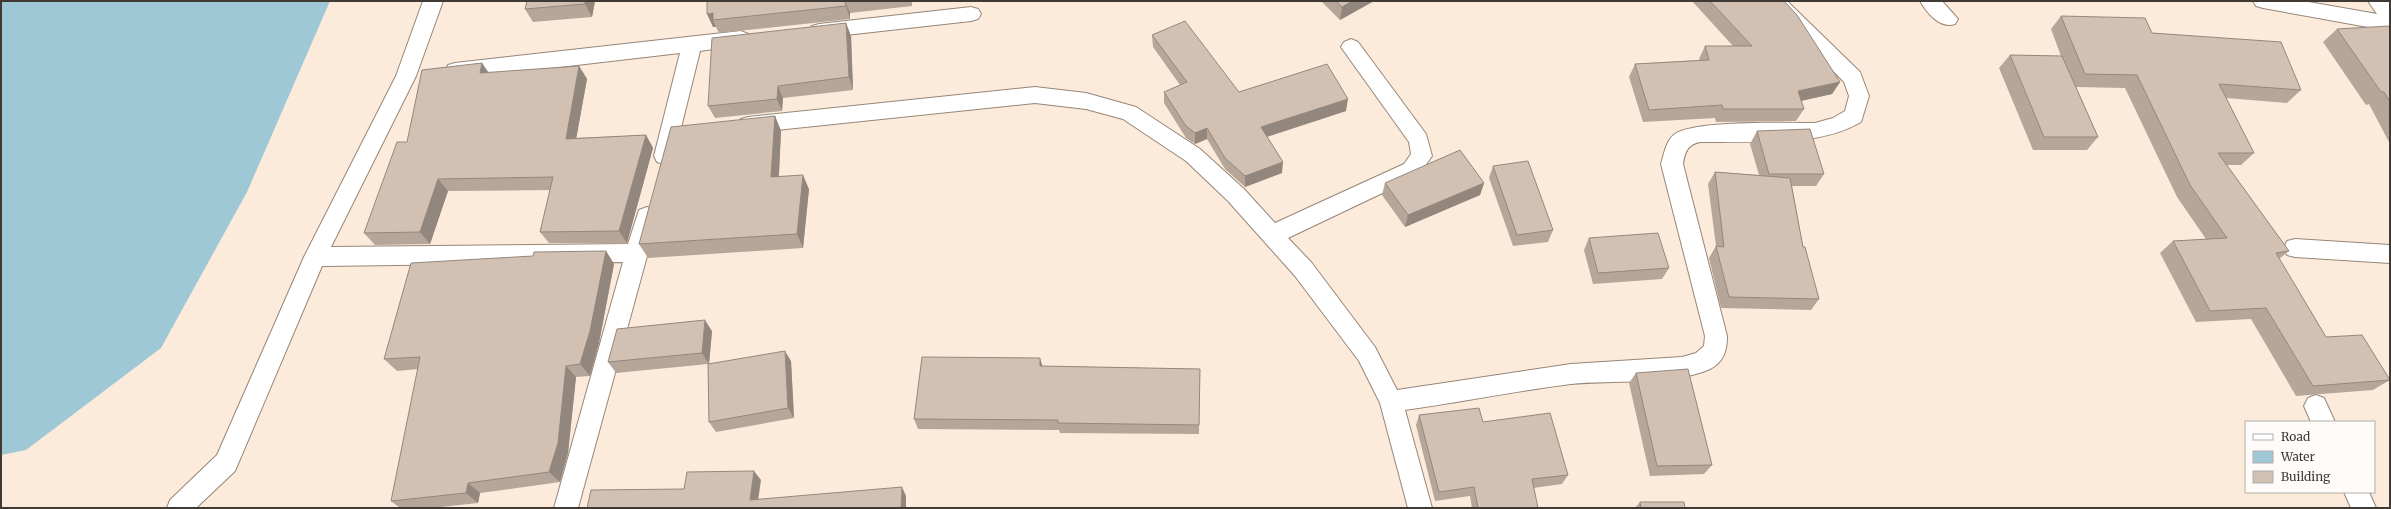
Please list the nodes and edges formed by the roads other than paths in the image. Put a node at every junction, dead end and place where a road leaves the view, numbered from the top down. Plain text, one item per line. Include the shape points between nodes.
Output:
1 (433, 1) edge
2 (1775, 1) edge
3 (1930, 1) edge
4 (2263, 1) edge
5 (2378, 1) edge
6 (971, 14) dead end
7 (2390, 17) edge
8 (1948, 19) dead end
9 (2390, 24) edge
10 (800, 33) edge
11 (762, 37) edge
12 (692, 45) junction
13 (1351, 47) dead end
14 (406, 76) junction
15 (726, 128) edge
16 (694, 131) edge
17 (670, 133) junction
18 (658, 178) edge
19 (651, 201) edge
20 (1272, 235) junction
21 (2295, 248) dead end
22 (637, 253) junction
23 (2390, 254) edge
24 (315, 257) junction
25 (1391, 402) junction
26 (2356, 493) edge
27 (179, 508) edge
28 (566, 508) edge
29 (1420, 508) edge
30 (2364, 508) edge

1 - 14 street
2 - 25 street via 1853,78 1859,96 1854,116 1839,125 1815,131 1700,134 1686,136 1675,146 1672,164 1716,336 1715,350 1703,361 1682,367 1571,374
3 - 8 street
4 - 9 street
5 - 7 street
6 - 10 street
11 - 12 street
12 - 14 street
12 - 17 street
13 - 20 street via 1419,140 1422,156 1411,170
14 - 24 street
15 - 20 street via 1035,95 1086,102 1129,113 1193,155 1236,195
16 - 17 street
17 - 18 street
19 - 22 street
20 - 25 street via 1303,269 1367,354
21 - 23 street
22 - 24 street
22 - 28 street
24 - 27 street via 226,462
25 - 29 street
26 - 30 street

